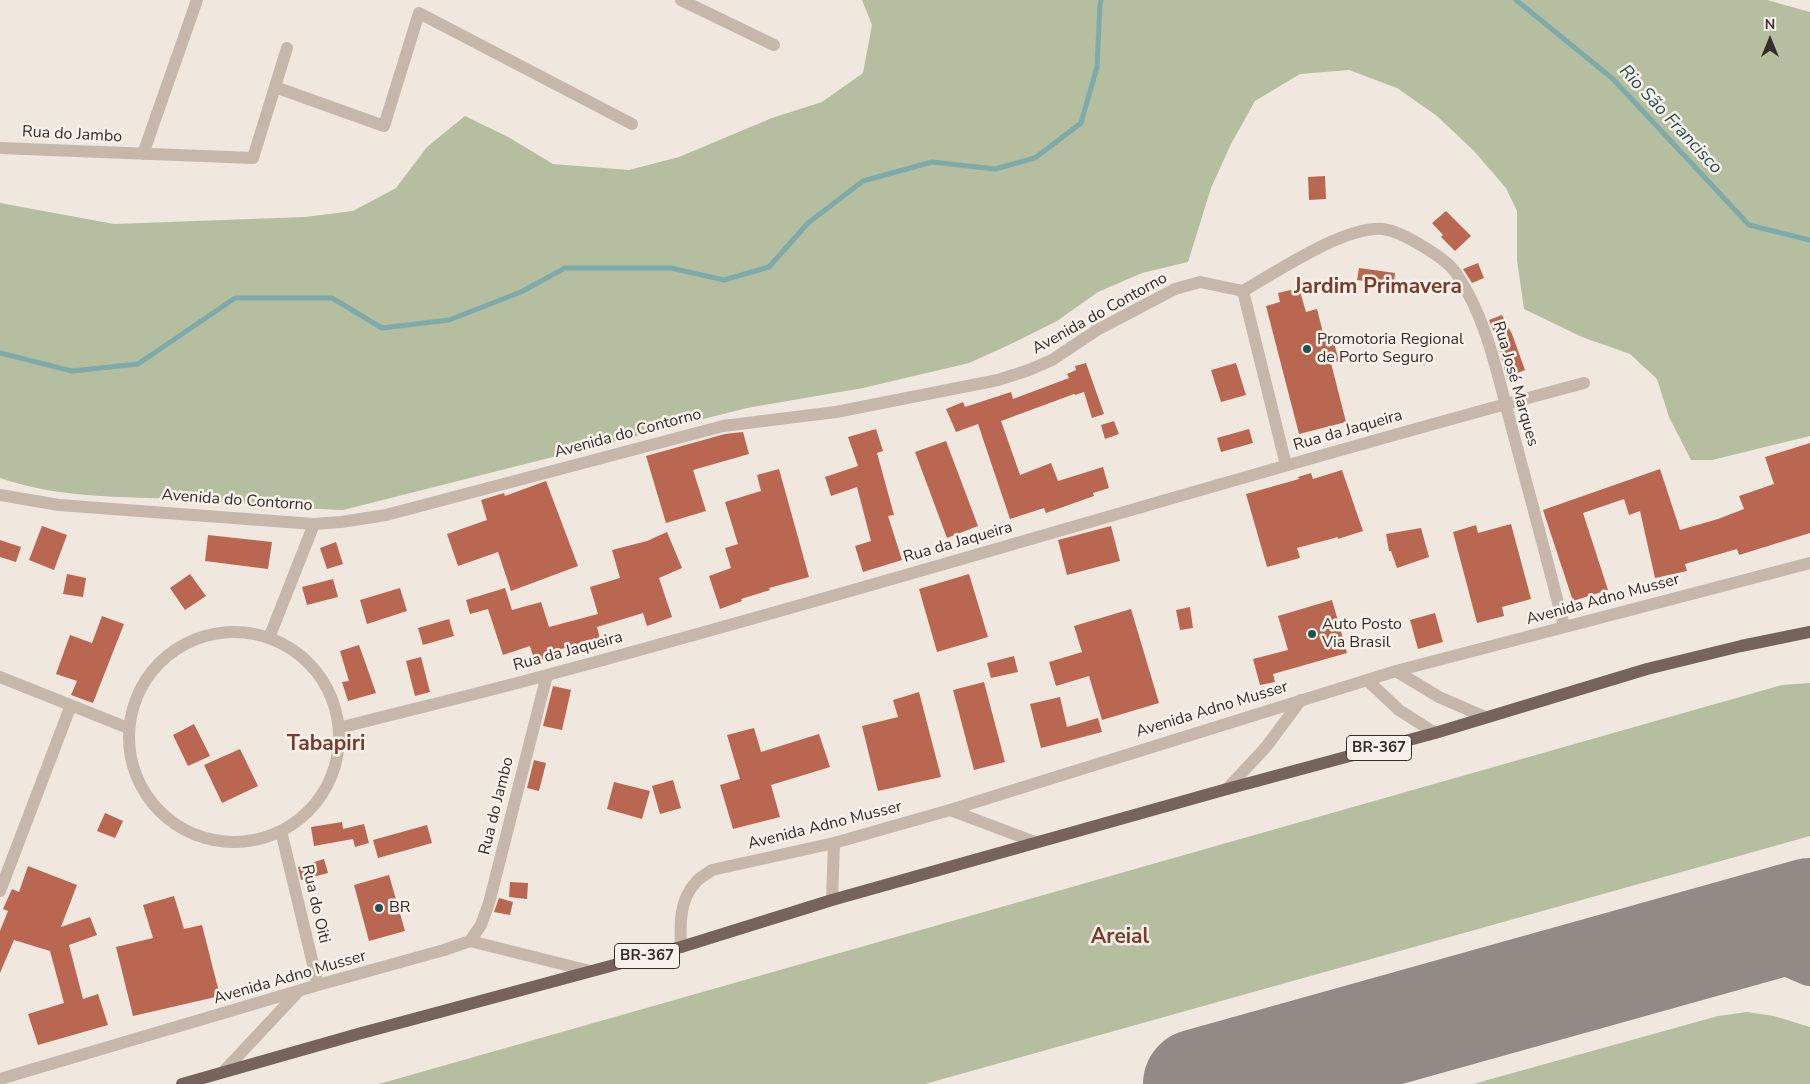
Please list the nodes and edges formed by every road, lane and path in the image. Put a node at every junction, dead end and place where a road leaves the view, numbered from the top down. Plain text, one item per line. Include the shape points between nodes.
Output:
1 (197, 0) edge
2 (681, 0) edge
3 (774, 45) dead end
4 (287, 48) dead end
5 (275, 87) junction
6 (632, 124) dead end
7 (0, 148) edge
8 (143, 154) junction
9 (1243, 291) junction
10 (1584, 383) dead end
11 (1506, 404) junction
12 (1286, 465) junction
13 (0, 495) edge
14 (314, 524) junction
15 (1810, 563) edge
16 (1564, 626) junction
17 (1810, 632) edge
18 (269, 638) junction
19 (1396, 670) junction
20 (547, 675) junction
21 (0, 676) edge
22 (1367, 680) junction
23 (1301, 700) junction
24 (71, 705) junction
25 (1485, 717) junction
26 (128, 728) junction
27 (339, 728) junction
28 (1435, 733) junction
29 (1227, 789) junction
30 (950, 810) junction
31 (281, 831) junction
32 (1035, 842) junction
33 (834, 843) junction
34 (0, 891) edge
35 (832, 900) junction
36 (470, 941) junction
37 (681, 947) junction
38 (590, 971) junction
39 (318, 985) junction
40 (298, 992) junction
41 (224, 1072) junction
42 (0, 1079) edge
43 (182, 1084) edge

1 - 8 street
2 - 3 street
4 - 5 street
5 - 6 street via 384,126 420,13
5 - 8 street, Rua do Jambo via 253,158
7 - 8 street, Rua do Jambo
9 - 11 street, Rua José Marques via 1360,230 1383,229 1403,235 1429,250 1455,272 1488,338
9 - 12 street
9 - 14 street, Avenida do Contorno via 1200,282 1175,290 1103,326 1052,360 998,380 836,412 723,426 394,512
10 - 11 street, Rua da Jaqueira
11 - 12 street, Rua da Jaqueira
11 - 16 street, Rua José Marques
12 - 20 street, Rua da Jaqueira
13 - 14 street, Avenida do Contorno via 58,505
14 - 18 street
15 - 16 street, Avenida Adno Musser
16 - 19 street, Avenida Adno Musser
17 - 25 main road, BR-367 via 1648,670
18 - 26 street via 238,632 206,635 176,648 148,676 136,697
18 - 27 street via 296,652 318,672 332,699
19 - 22 street, Avenida Adno Musser
19 - 25 street via 1439,696
20 - 27 street, Rua da Jaqueira
20 - 36 street, Rua do Jambo via 489,903 481,925
21 - 24 street
22 - 23 street, Avenida Adno Musser
22 - 28 street via 1399,710
23 - 29 street via 1266,747
23 - 30 street, Avenida Adno Musser
24 - 26 street
24 - 34 street
25 - 28 main road, BR-367
26 - 31 street via 132,765 140,782 148,798 174,824 208,839 236,841
27 - 31 street via 337,759 326,788 307,813
28 - 29 main road, BR-367
29 - 32 main road, BR-367
30 - 32 street
30 - 33 street, Avenida Adno Musser
31 - 39 street, Rua do Oiti
32 - 35 main road, BR-367
33 - 35 street
33 - 37 street, Avenida Adno Musser via 712,870 696,882 684,900 680,920
35 - 37 main road, BR-367
36 - 38 street
36 - 39 street, Avenida Adno Musser
37 - 38 main road, BR-367
38 - 41 main road, BR-367
39 - 40 street, Avenida Adno Musser
40 - 41 street
40 - 42 street, Avenida Adno Musser
41 - 43 main road, BR-367

